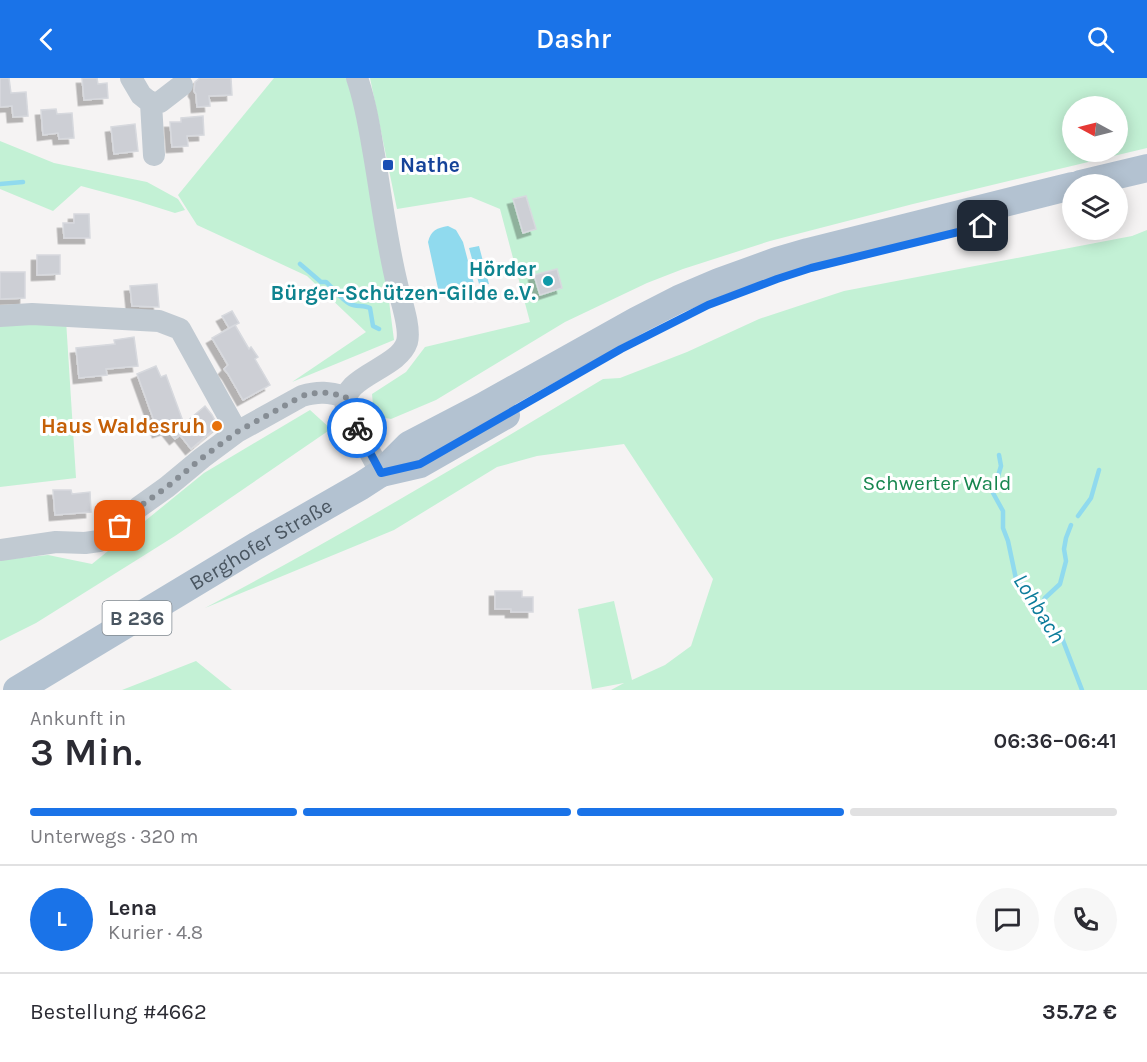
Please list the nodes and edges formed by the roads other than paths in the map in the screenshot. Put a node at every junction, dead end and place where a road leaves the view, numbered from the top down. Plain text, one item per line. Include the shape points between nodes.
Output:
1 (131, 78) edge
2 (357, 78) edge
3 (182, 85) dead end
4 (151, 103) junction
5 (154, 155) dead end
6 (1147, 168) edge
7 (1122, 174) edge
8 (1147, 187) edge
9 (1062, 188) edge
10 (1128, 192) edge
11 (1062, 207) edge
12 (0, 316) edge
13 (586, 359) junction
14 (346, 397) junction
15 (237, 432) junction
16 (381, 473) junction
17 (0, 550) edge
18 (18, 690) edge

1 - 4 street
2 - 14 street via 366,109 407,341 400,354 349,389
3 - 4 street via 160,102
4 - 5 street
6 - 7 main road
8 - 10 main road
9 - 13 main road, B 236 via 777,261 679,300
11 - 13 main road, B 236 via 811,268 708,305 632,344
12 - 15 street via 32,314 159,321 180,329
13 - 16 main road, Berghofer Straße / B 236 via 409,445
14 - 15 street via 326,392 308,394
14 - 16 street via 346,408
15 - 17 street via 99,541
16 - 18 main road, Berghofer Straße / B 236

